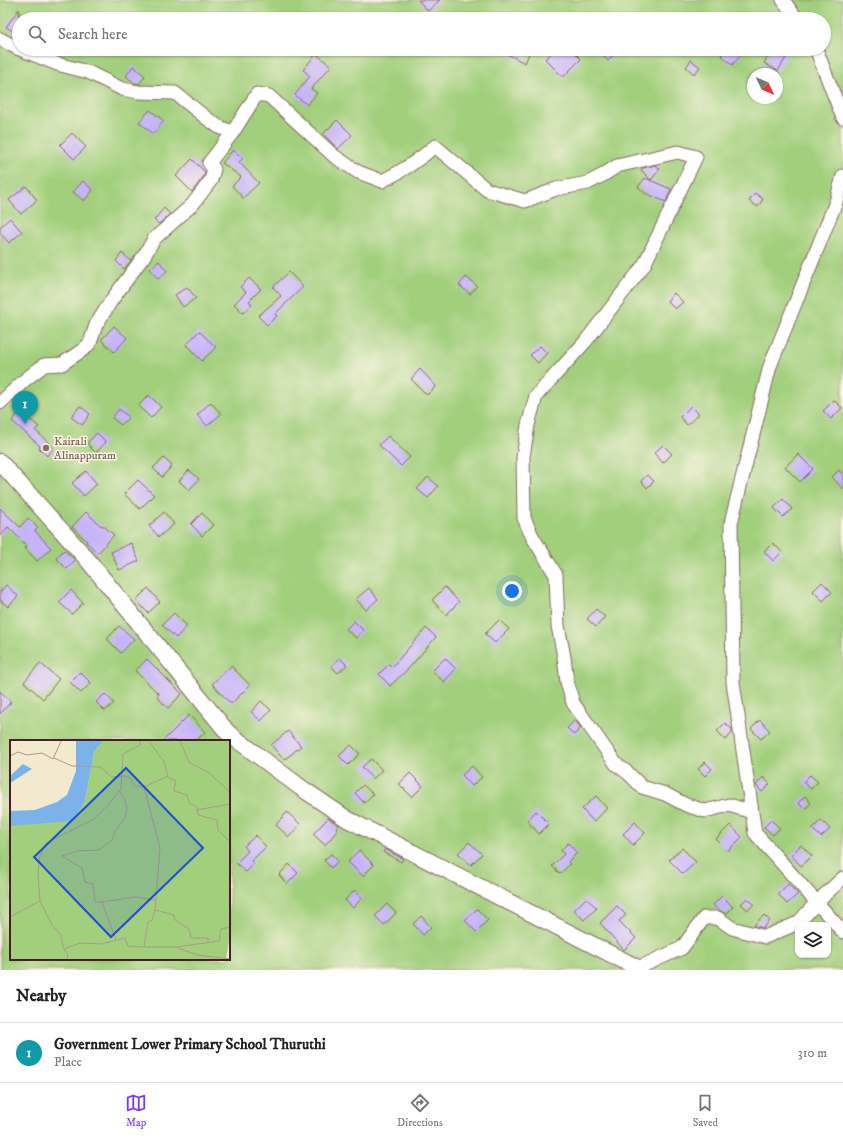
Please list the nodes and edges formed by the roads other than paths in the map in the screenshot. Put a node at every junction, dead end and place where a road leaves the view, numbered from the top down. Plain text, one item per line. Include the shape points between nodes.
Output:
1 (783, 0) edge
2 (792, 12) edge
3 (0, 39) edge
4 (12, 45) edge
5 (37, 56) edge
6 (819, 56) edge
7 (843, 118) edge
8 (233, 132) junction
9 (843, 176) edge
10 (0, 404) edge
11 (0, 462) edge
12 (752, 812) junction
13 (843, 878) edge
14 (817, 903) junction
15 (843, 932) edge
16 (638, 969) edge

1 - 2 street
3 - 4 street
5 - 8 street via 88,72 122,89 175,93 205,117
6 - 7 street
8 - 10 street via 209,163 214,169 211,180 193,204 154,239 96,325 90,344 62,364 44,366
8 - 12 street via 257,94 269,96 334,156 358,172 382,181 417,162 435,146 487,190 525,201 556,189 588,183 617,166 678,152 696,157 644,265 585,342 536,396 523,457 524,518 556,575 558,626 573,703 616,764 642,787 665,794 686,805 705,811 729,805
9 - 12 street via 836,202 770,366 731,523 733,682
11 - 16 main road via 87,559 228,733 347,819
12 - 14 street via 755,833
13 - 14 street
14 - 15 street
14 - 16 street via 798,923 765,937 732,928 718,918 704,918 682,948

